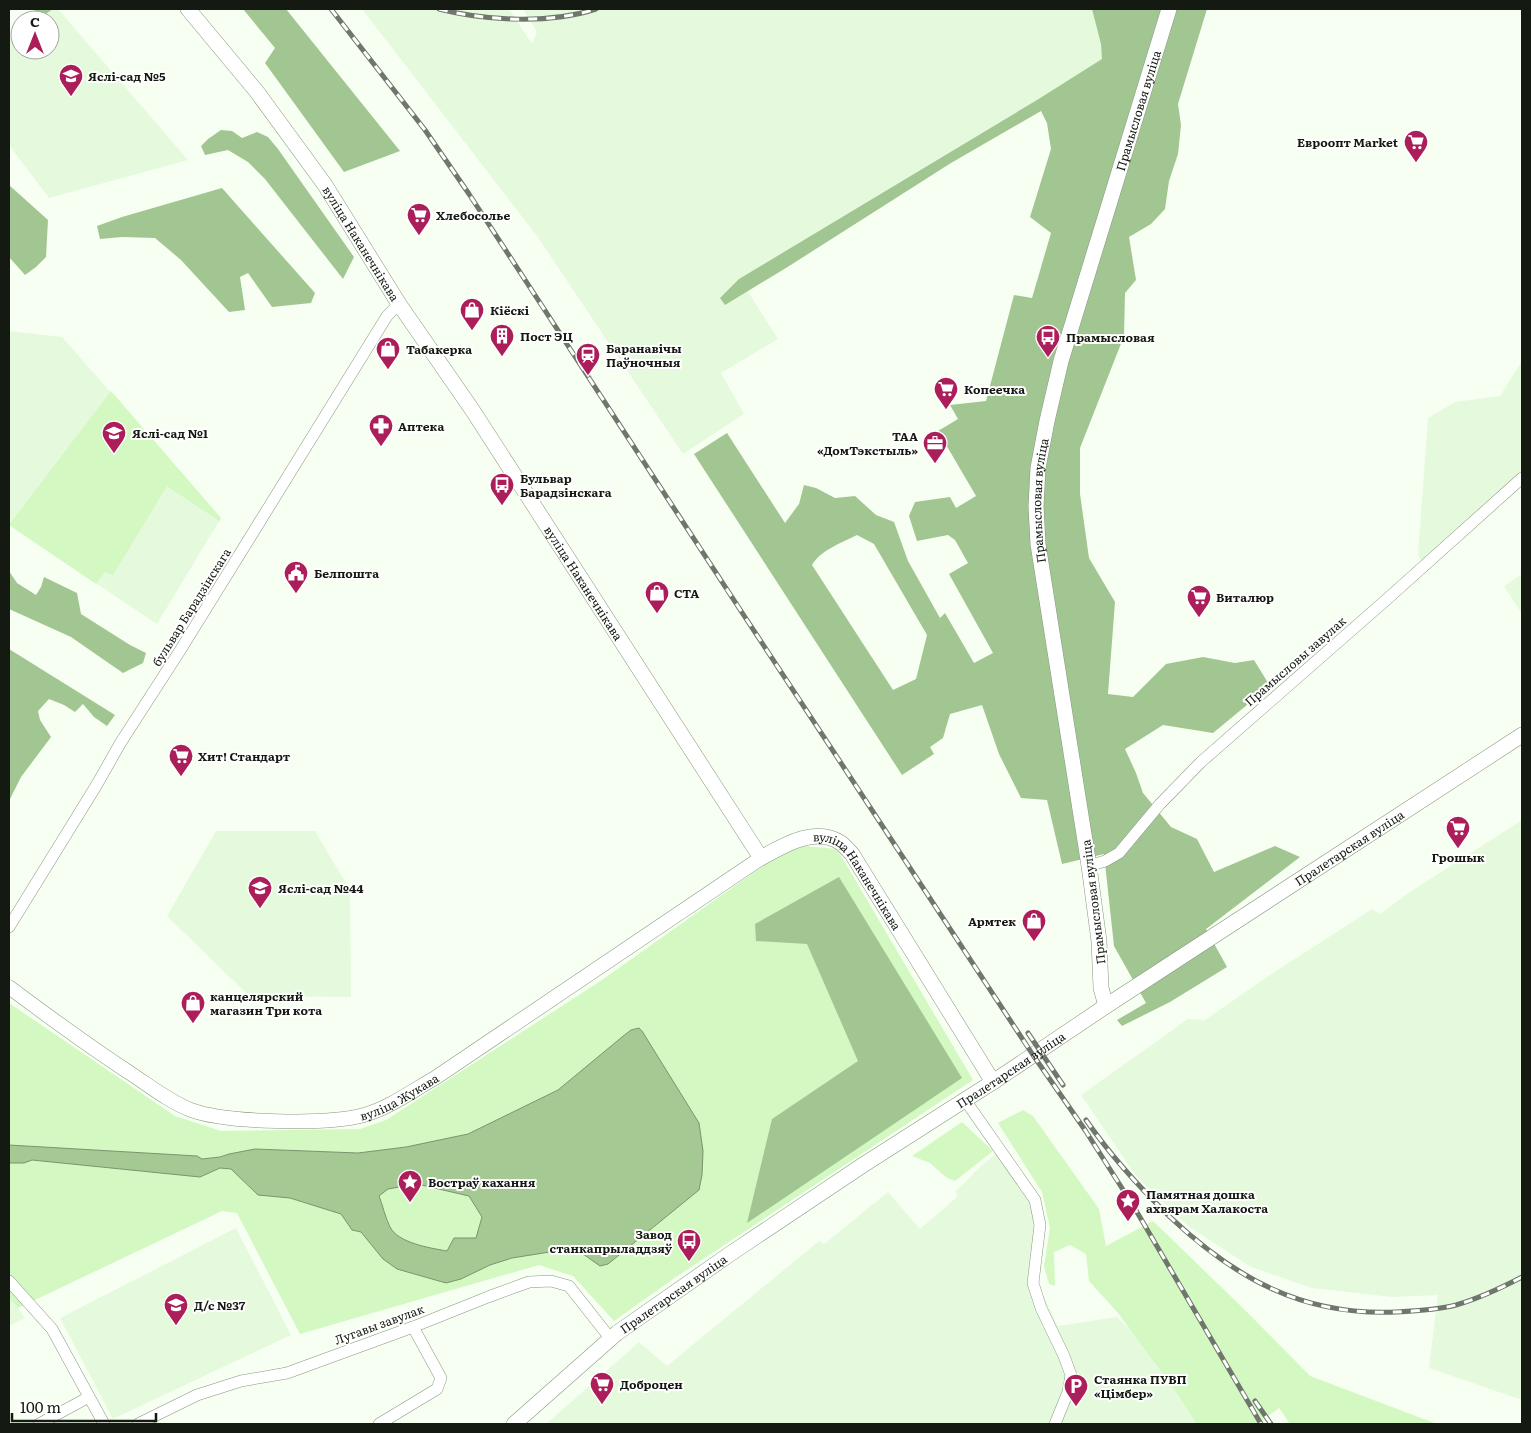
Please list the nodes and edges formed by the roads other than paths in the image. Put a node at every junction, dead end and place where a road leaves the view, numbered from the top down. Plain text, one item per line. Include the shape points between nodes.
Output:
1 (188, 9) edge
2 (1169, 9) edge
3 (400, 304) junction
4 (1522, 478) edge
5 (1522, 735) edge
6 (761, 858) junction
7 (1089, 866) junction
8 (9, 926) edge
9 (9, 987) edge
10 (1106, 1006) junction
11 (993, 1082) junction
12 (965, 1100) junction
13 (9, 1281) edge
14 (414, 1327) junction
15 (610, 1338) junction
16 (89, 1397) junction
17 (39, 1424) edge
18 (104, 1424) edge
19 (138, 1424) edge
20 (379, 1424) edge
21 (514, 1424) edge
22 (1055, 1424) edge

1 - 3 main road, вуліца Наканечнікава via 256,92 325,185
2 - 7 main road, Прамысловая вуліца via 1061,361 1038,468 1038,544
3 - 6 main road, вуліца Наканечнікава
3 - 8 street, бульвар Барадзінскага via 387,316
4 - 7 street, Прамысловы завулак via 1200,762 1118,853
5 - 10 main road, Пралетарская вуліца
6 - 9 street, вуліца Жукава via 435,1078 386,1106 366,1115 345,1119 234,1119 191,1110 168,1099
6 - 11 main road, вуліца Наканечнікава via 804,837 827,838 841,843 852,854
7 - 10 main road, Прамысловая вуліца via 1099,941 1101,988
10 - 11 main road, Пралетарская вуліца
11 - 12 main road, Пралетарская вуліца
12 - 15 main road, Пралетарская вуліца via 863,1165
12 - 22 street via 1035,1200 1040,1226 1032,1283 1071,1375
13 - 16 street via 52,1329
14 - 15 street, Лугавы завулак via 529,1282 551,1281 569,1286
14 - 19 street, Лугавы завулак via 287,1373 241,1380 197,1395
14 - 20 street via 441,1378 438,1388
15 - 21 main road, Пралетарская вуліца
16 - 17 street
16 - 18 street

